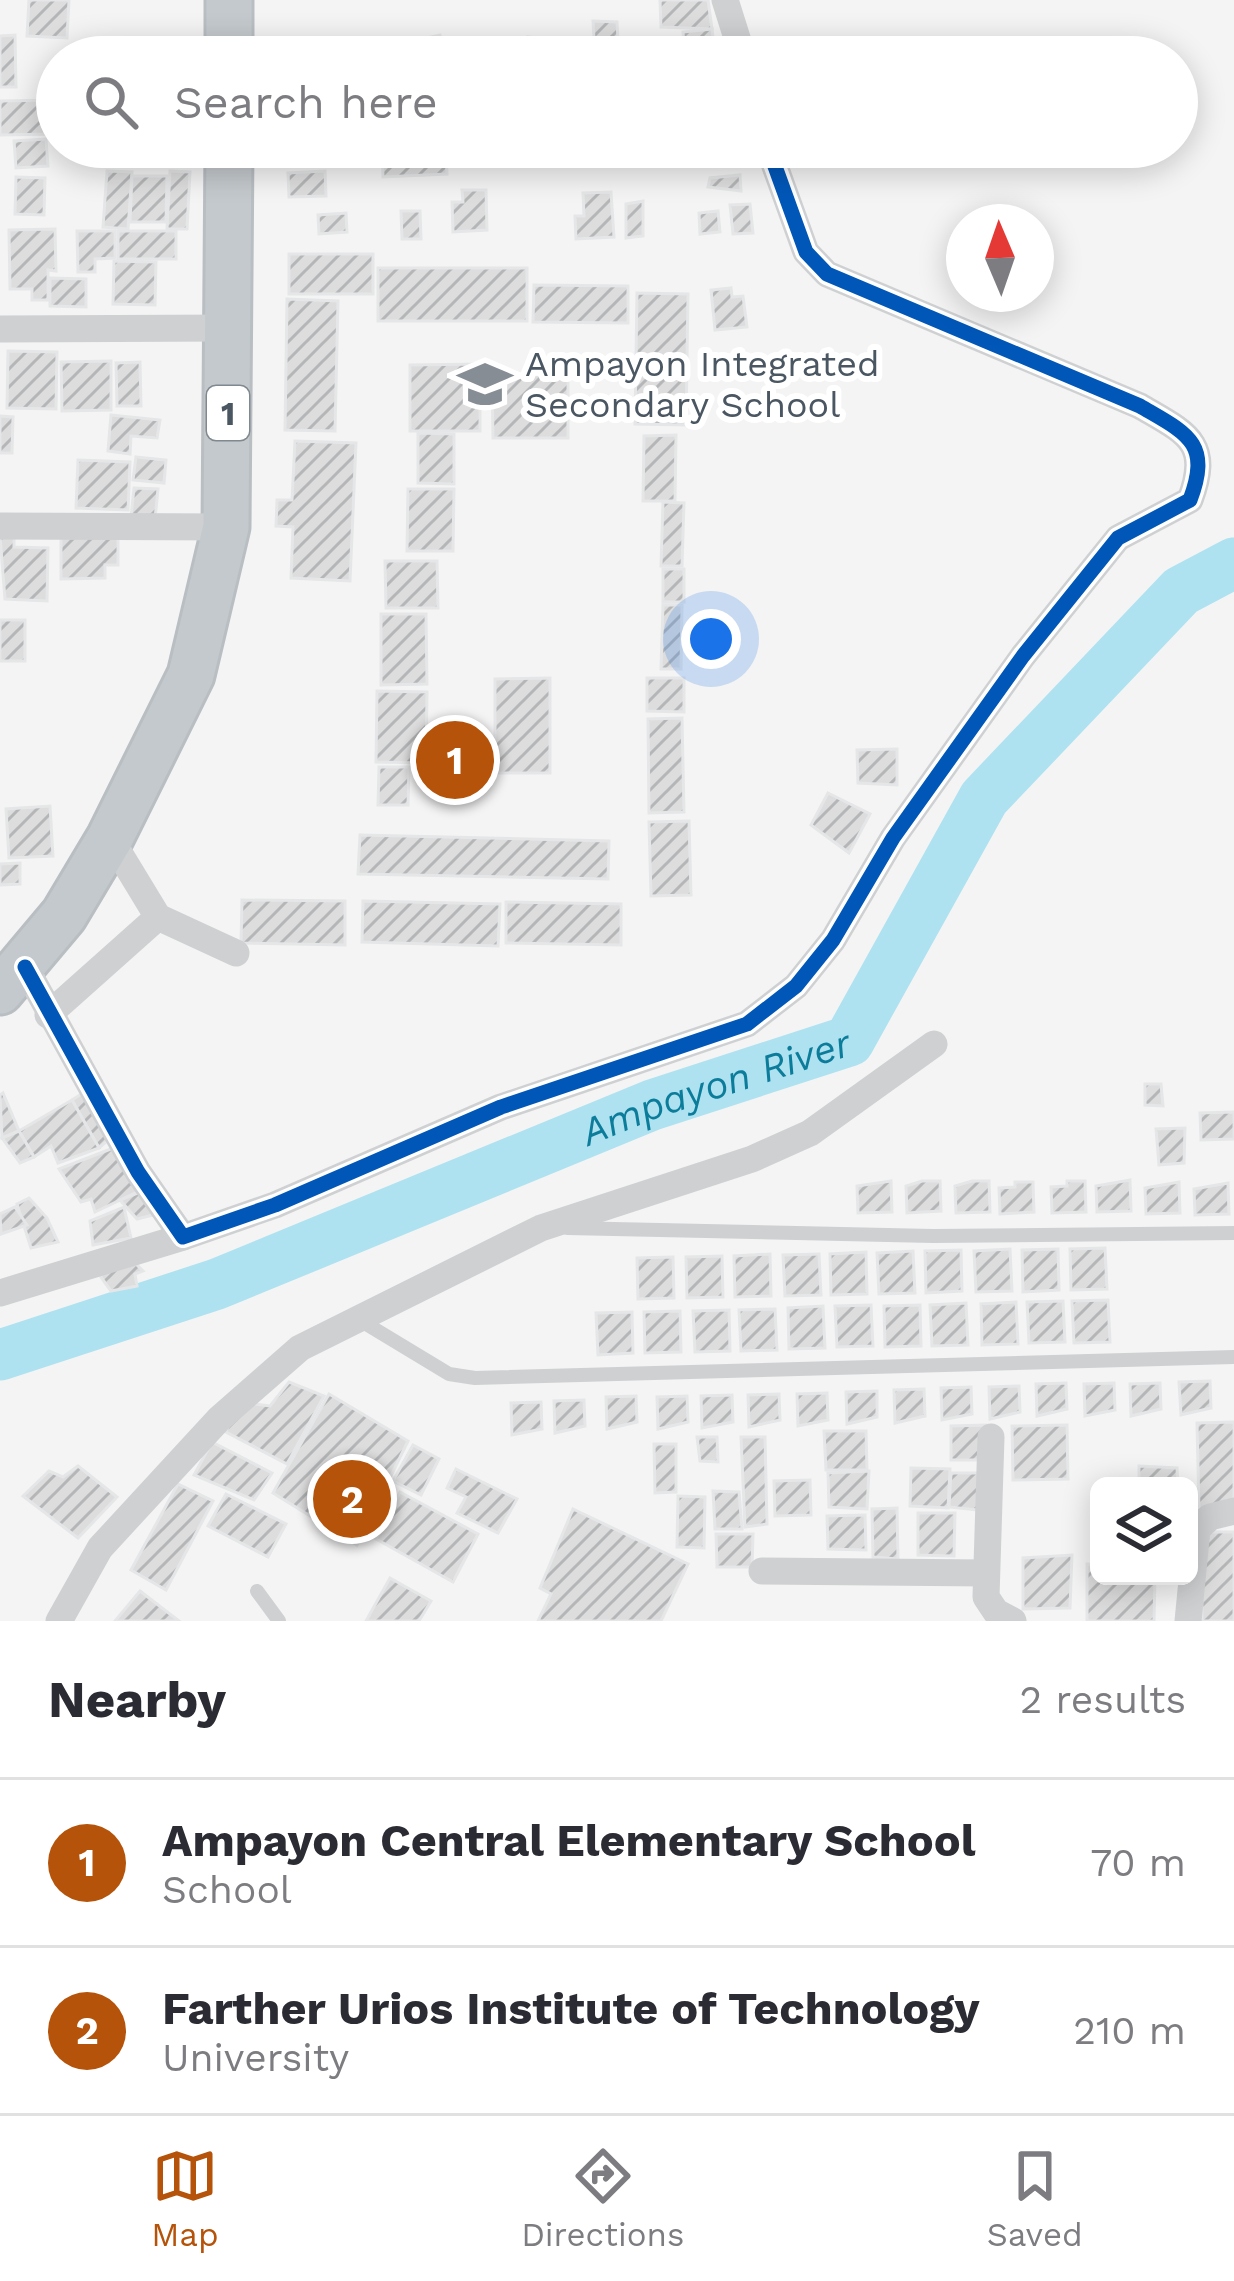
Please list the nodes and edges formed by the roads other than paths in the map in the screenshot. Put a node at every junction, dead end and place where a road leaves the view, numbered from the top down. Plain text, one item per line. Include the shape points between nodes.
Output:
1 (229, 0) edge
2 (725, 0) edge
3 (229, 36) edge
4 (736, 36) edge
5 (229, 168) edge
6 (775, 168) edge
7 (229, 328) junction
8 (0, 329) edge
9 (0, 526) edge
10 (226, 527) junction
11 (110, 838) junction
12 (158, 917) junction
13 (236, 953) dead end
14 (12, 979) edge
15 (48, 1015) junction
16 (934, 1044) dead end
17 (541, 1228) junction
18 (1234, 1233) edge
19 (183, 1237) junction
20 (0, 1293) edge
21 (358, 1319) junction
22 (1234, 1357) edge
23 (991, 1437) dead end
24 (1234, 1510) edge
25 (762, 1571) dead end
26 (986, 1573) junction
27 (257, 1591) dead end
28 (58, 1621) edge
29 (279, 1621) edge
30 (1013, 1621) edge
31 (1187, 1621) edge

1 - 3 highway
2 - 4 street
5 - 7 highway, 1
6 - 19 street via 806,252 826,274 1140,406 1188,434 1200,475 1190,500 1118,538 1022,656 893,838 833,940 796,986 747,1024 501,1107
7 - 8 street
7 - 10 highway, 1
9 - 10 street
10 - 11 highway, 1 via 191,674
11 - 12 street
11 - 14 highway, 1
12 - 13 street
12 - 15 street
14 - 15 street
15 - 19 street
16 - 17 street via 810,1133
17 - 18 lane
17 - 21 street
19 - 20 street
21 - 22 lane via 449,1374 475,1378
21 - 28 street via 300,1348 219,1419 100,1548
23 - 26 street
24 - 31 street via 1197,1529
25 - 26 street
26 - 30 street via 986,1597
27 - 29 lane

